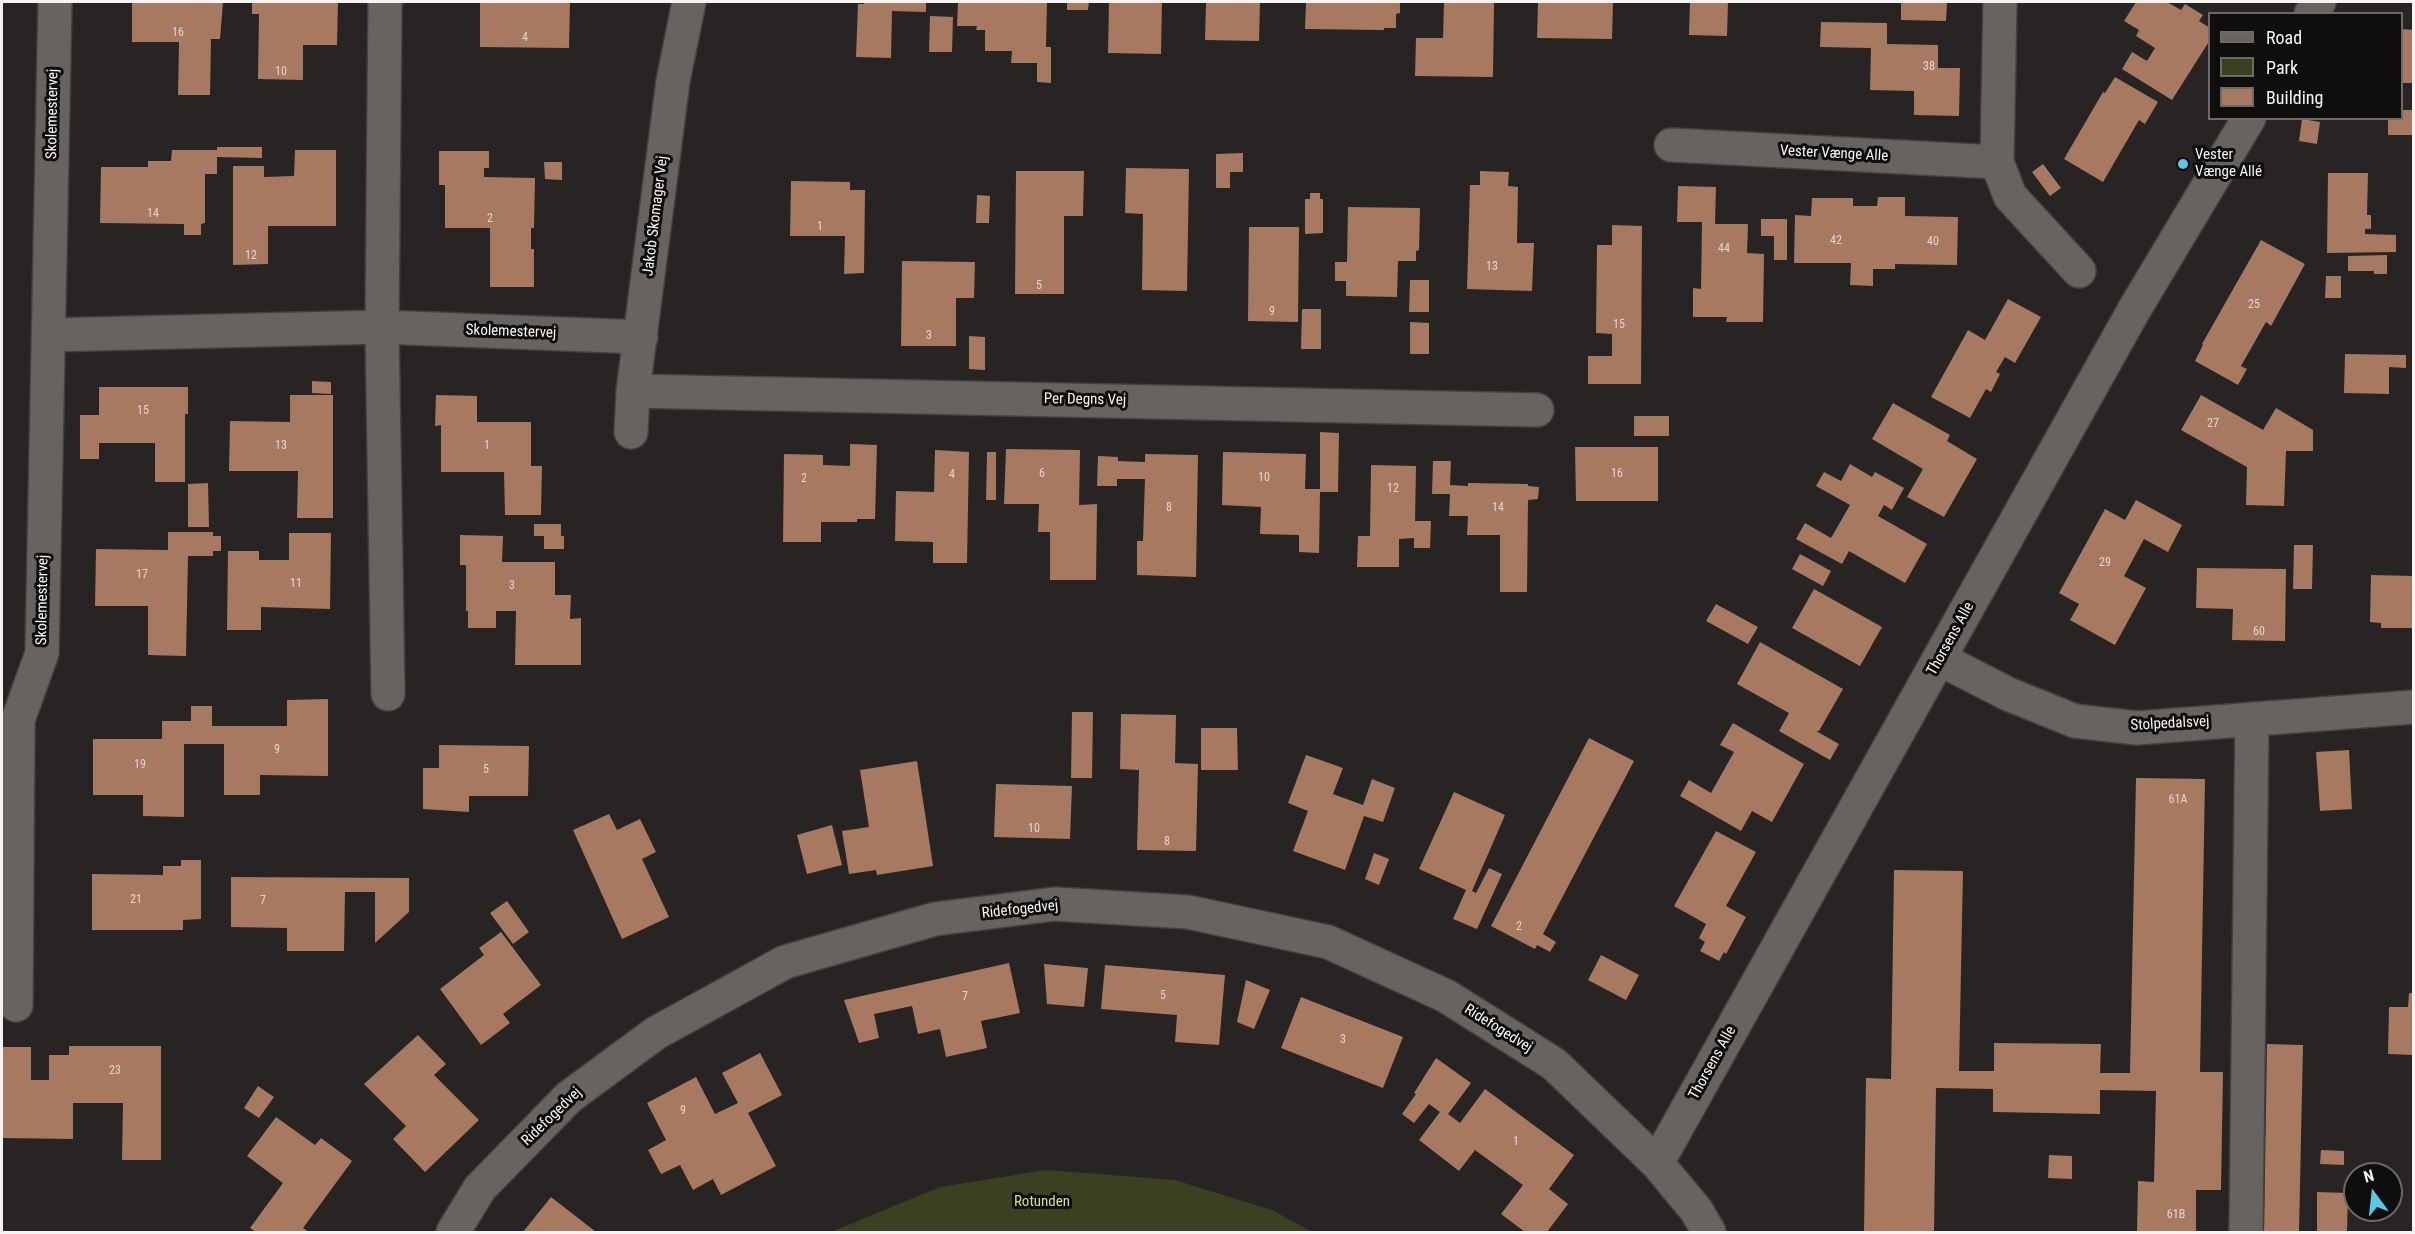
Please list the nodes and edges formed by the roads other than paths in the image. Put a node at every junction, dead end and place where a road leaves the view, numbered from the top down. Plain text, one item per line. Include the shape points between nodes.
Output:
1 (55, 2) edge
2 (385, 2) edge
3 (689, 2) edge
4 (2000, 2) edge
5 (2248, 120) edge
6 (1671, 145) dead end
7 (1996, 162) junction
8 (2079, 271) dead end
9 (382, 327) junction
10 (49, 335) junction
11 (641, 337) junction
12 (633, 390) junction
13 (1537, 410) dead end
14 (631, 432) dead end
15 (1940, 659) junction
16 (388, 694) dead end
17 (2414, 707) edge
18 (2252, 719) junction
19 (16, 1005) dead end
20 (1657, 1162) junction
21 (453, 1233) edge
22 (1709, 1233) edge
23 (2246, 1233) edge

1 - 10 street, Skolemestervej
2 - 9 street
3 - 11 street, Jakob Skomager Vej via 673,81
4 - 7 street
5 - 15 street, Thorsens Alle via 2134,310
6 - 7 street, Vester Vænge Alle
7 - 8 street via 2010,196
9 - 10 street, Skolemestervej
9 - 11 street, Skolemestervej
9 - 16 street
10 - 19 street, Skolemestervej via 42,652 18,720
11 - 12 street, Jakob Skomager Vej
12 - 13 street, Per Degns Vej
12 - 14 street, Jakob Skomager Vej
15 - 18 street, Stolpedalsvej via 2008,694 2075,721 2137,728
15 - 20 street, Thorsens Alle
17 - 18 street, Stolpedalsvej
18 - 23 street
20 - 21 street, Ridefogedvej via 1554,1064 1446,996 1328,942 1188,912 1056,904 935,919 785,962 656,1033 569,1097 480,1188
20 - 22 street, Ridefogedvej via 1696,1210

